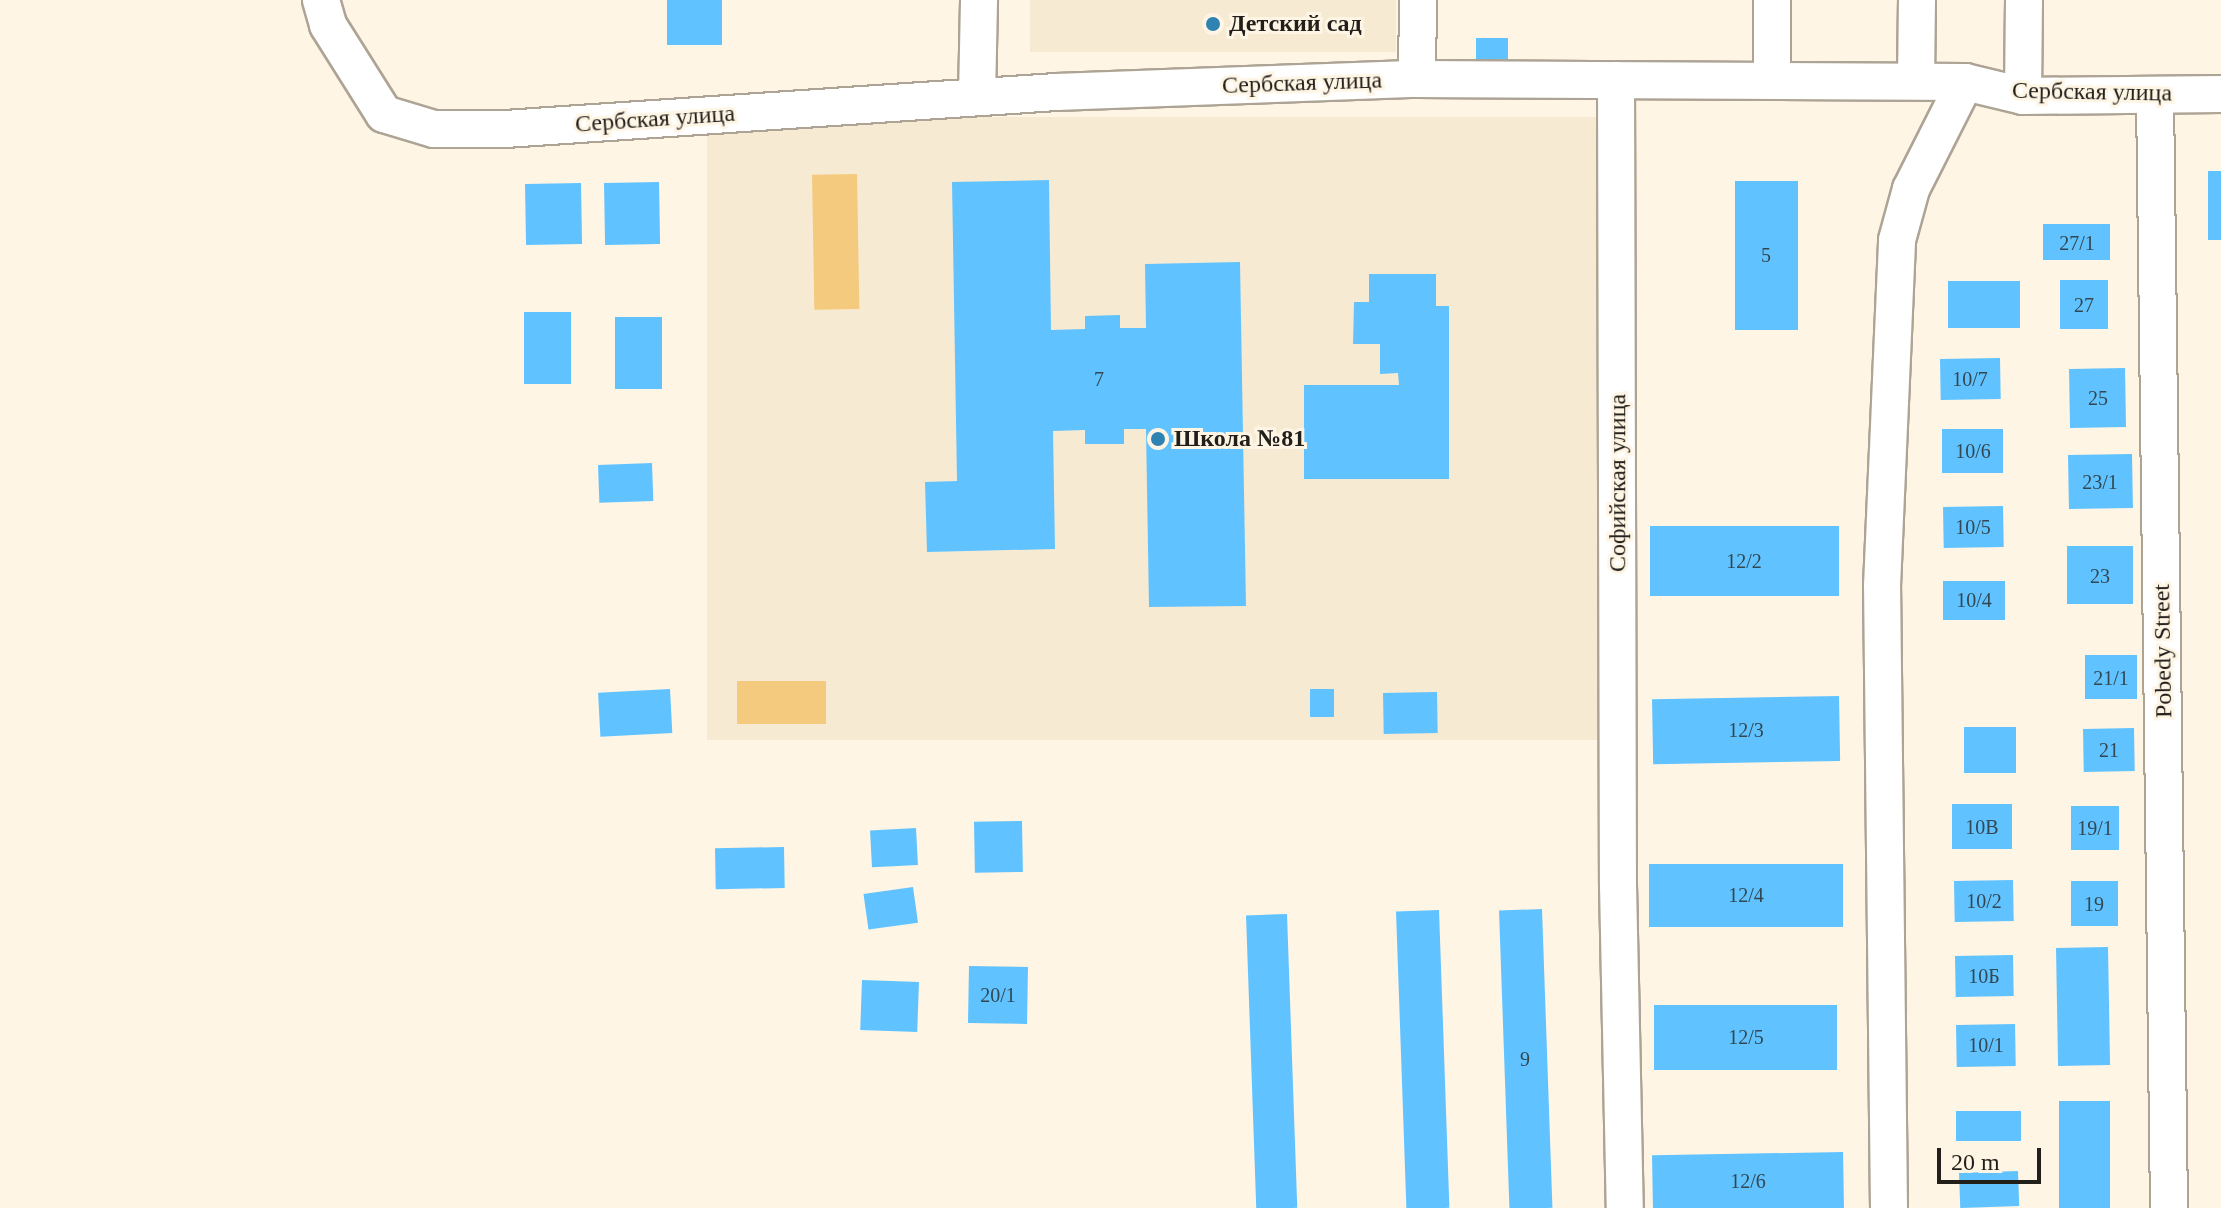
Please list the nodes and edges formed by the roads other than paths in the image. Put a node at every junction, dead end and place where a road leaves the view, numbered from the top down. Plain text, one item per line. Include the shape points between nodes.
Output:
1 (321, 0) edge
2 (979, 0) edge
3 (1418, 0) edge
4 (1772, 0) edge
5 (1917, 0) edge
6 (2024, 0) edge
7 (1417, 79) junction
8 (1616, 80) junction
9 (1772, 80) junction
10 (1916, 81) junction
11 (1965, 82) junction
12 (2221, 94) edge
13 (2155, 95) junction
14 (2023, 96) junction
15 (977, 97) junction
16 (1625, 1208) edge
17 (1889, 1208) edge
18 (2169, 1208) edge

1 - 15 street, Сербская улица via 328,25 384,114 434,129 505,129
2 - 15 street
3 - 7 street
4 - 9 street
5 - 10 street
6 - 14 street
7 - 8 street, Сербская улица
7 - 15 street, Сербская улица
8 - 9 street, Сербская улица
8 - 16 street, Софийская улица via 1618,885
9 - 10 street, Сербская улица
10 - 11 street, Сербская улица
11 - 14 street, Сербская улица
11 - 17 street via 1911,189 1897,240 1882,586
12 - 13 street, Сербская улица
13 - 14 street, Сербская улица
13 - 18 street, Pobedy Street

